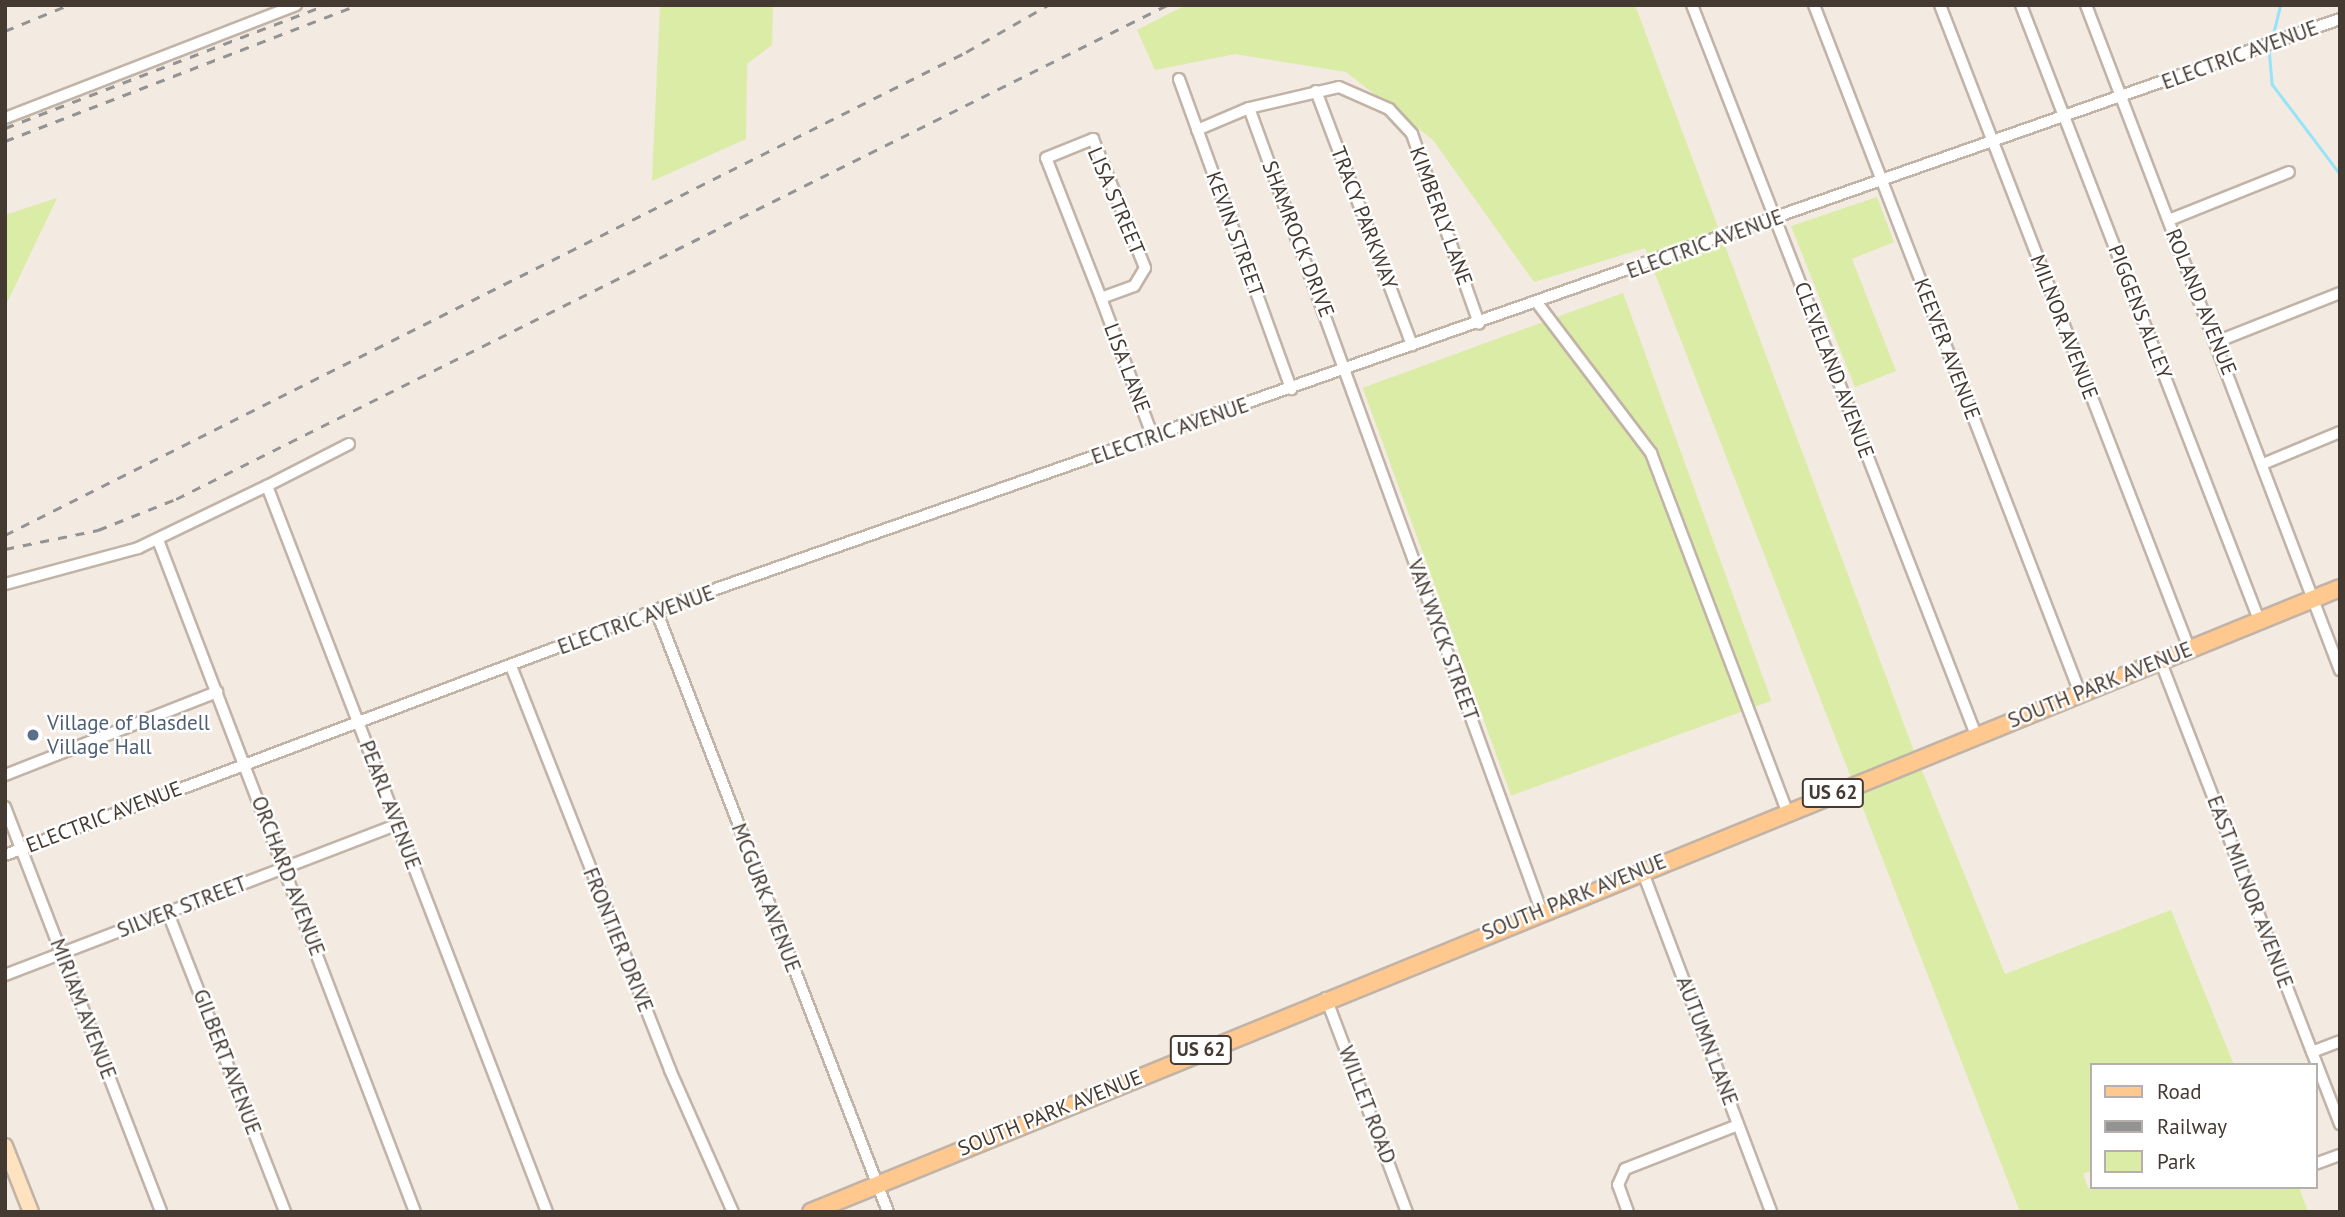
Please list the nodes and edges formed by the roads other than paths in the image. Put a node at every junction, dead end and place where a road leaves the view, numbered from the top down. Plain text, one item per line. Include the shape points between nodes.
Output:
1 (296, 5) edge
2 (1692, 5) edge
3 (1814, 5) edge
4 (1940, 5) edge
5 (2021, 5) edge
6 (2086, 5) edge
7 (2340, 19) edge
8 (1179, 79) dead end
9 (1316, 91) junction
10 (2121, 97) junction
11 (1249, 108) junction
12 (2064, 117) junction
13 (5, 118) edge
14 (1197, 130) junction
15 (1993, 142) junction
16 (2289, 172) dead end
17 (1882, 181) junction
18 (1774, 219) junction
19 (2169, 220) junction
20 (2340, 293) edge
21 (1101, 298) junction
22 (1538, 304) junction
23 (1479, 323) junction
24 (2216, 342) junction
25 (1412, 345) junction
26 (1348, 370) junction
27 (1291, 389) junction
28 (2340, 432) edge
29 (1153, 437) junction
30 (349, 444) dead end
31 (2263, 464) junction
32 (267, 486) junction
33 (158, 540) junction
34 (5, 584) edge
35 (2340, 588) edge
36 (2313, 599) junction
37 (656, 610) junction
38 (2259, 620) junction
39 (2189, 648) junction
40 (2160, 660) junction
41 (510, 666) junction
42 (2340, 670) edge
43 (217, 692) junction
44 (2080, 693) junction
45 (357, 720) junction
46 (1976, 735) junction
47 (244, 763) junction
48 (5, 775) edge
49 (5, 807) edge
50 (1787, 811) junction
51 (398, 824) junction
52 (22, 849) junction
53 (5, 855) edge
54 (285, 868) junction
55 (1642, 870) junction
56 (1541, 910) junction
57 (169, 913) junction
58 (61, 954) junction
59 (5, 975) edge
60 (1326, 998) junction
61 (2340, 1041) edge
62 (2312, 1052) junction
63 (2316, 1063) edge
64 (2317, 1065) edge
65 (2340, 1124) edge
66 (1738, 1125) junction
67 (6, 1148) edge
68 (2340, 1155) edge
69 (2317, 1163) edge
70 (877, 1185) junction
71 (32, 1212) edge
72 (161, 1212) edge
73 (285, 1212) edge
74 (415, 1212) edge
75 (547, 1212) edge
76 (733, 1212) edge
77 (811, 1212) edge
78 (888, 1212) edge
79 (1408, 1212) edge
80 (1628, 1212) edge
81 (1771, 1212) edge

1 - 13 street
2 - 18 street, CLEVELAND AVENUE
3 - 17 street, KEEVER AVENUE
4 - 15 street, MILNOR AVENUE
5 - 12 street, PIGGENS ALLEY
6 - 10 street, ROLAND AVENUE
7 - 10 street, ELECTRIC AVENUE
8 - 14 street, KEVIN STREET
9 - 11 street, KIMBERLY LANE
9 - 23 street, KIMBERLY LANE via 1339,87 1377,103 1412,134
9 - 25 street, TRACY PARKWAY
10 - 12 street, ELECTRIC AVENUE
10 - 19 street, ROLAND AVENUE
11 - 14 street, KIMBERLY LANE
11 - 26 street, SHAMROCK DRIVE
12 - 15 street, ELECTRIC AVENUE
12 - 38 street, PIGGENS ALLEY
14 - 27 street, KEVIN STREET
15 - 17 street, ELECTRIC AVENUE
15 - 39 street, MILNOR AVENUE
16 - 19 street
17 - 18 street, ELECTRIC AVENUE
17 - 44 street, KEEVER AVENUE
18 - 22 street, ELECTRIC AVENUE
18 - 46 street, CLEVELAND AVENUE
19 - 24 street, ROLAND AVENUE
20 - 24 street
21 - 21 street, LISA STREET via 1134,285 1145,268 1093,139 1046,158
21 - 29 street, LISA LANE
22 - 23 street, ELECTRIC AVENUE
22 - 50 street via 1651,453
23 - 25 street, ELECTRIC AVENUE
24 - 31 street, ROLAND AVENUE
25 - 26 street, ELECTRIC AVENUE
26 - 27 street, ELECTRIC AVENUE
26 - 56 street, VAN WYCK STREET
27 - 29 street, ELECTRIC AVENUE
28 - 31 street
29 - 37 street, ELECTRIC AVENUE
30 - 32 street
31 - 36 street, ROLAND AVENUE
32 - 33 street
32 - 45 street, PEARL AVENUE
33 - 34 street via 100,562
33 - 43 street, ORCHARD AVENUE
35 - 36 main road, SOUTH PARK AVENUE / US 62
36 - 38 main road, SOUTH PARK AVENUE / US 62
36 - 42 street, ROLAND AVENUE
37 - 41 street, ELECTRIC AVENUE
37 - 70 street, MCGURK AVENUE
38 - 39 main road, SOUTH PARK AVENUE / US 62
39 - 40 main road, SOUTH PARK AVENUE / US 62
40 - 44 main road, SOUTH PARK AVENUE / US 62
40 - 62 street, EAST MILNOR AVENUE
41 - 45 street, ELECTRIC AVENUE
41 - 76 street, FRONTIER DRIVE via 670,1070
43 - 47 street, ORCHARD AVENUE
43 - 48 street
44 - 46 main road, SOUTH PARK AVENUE / US 62
45 - 47 street, ELECTRIC AVENUE
45 - 51 street, PEARL AVENUE
46 - 50 main road, SOUTH PARK AVENUE / US 62
47 - 52 street, ELECTRIC AVENUE
47 - 54 street, ORCHARD AVENUE
49 - 52 street, MIRIAM AVENUE
50 - 55 main road, SOUTH PARK AVENUE / US 62
51 - 54 street, SILVER STREET
51 - 75 street, PEARL AVENUE
52 - 53 street, ELECTRIC AVENUE
52 - 58 street, MIRIAM AVENUE
54 - 57 street, SILVER STREET
54 - 74 street, ORCHARD AVENUE
55 - 56 main road, SOUTH PARK AVENUE / US 62
55 - 66 street, AUTUMN LANE
56 - 60 main road, SOUTH PARK AVENUE / US 62
57 - 58 street, SILVER STREET
57 - 73 street, GILBERT AVENUE
58 - 59 street, SILVER STREET
58 - 72 street, MIRIAM AVENUE
60 - 70 main road, SOUTH PARK AVENUE / US 62
60 - 79 street, WILLET ROAD
61 - 62 street
62 - 63 street, EAST MILNOR AVENUE
64 - 65 street, EAST MILNOR AVENUE
66 - 80 street via 1625,1169 1618,1185
66 - 81 street, AUTUMN LANE
67 - 71 street
68 - 69 street
70 - 77 main road, SOUTH PARK AVENUE / US 62
70 - 78 street, MCGURK AVENUE

